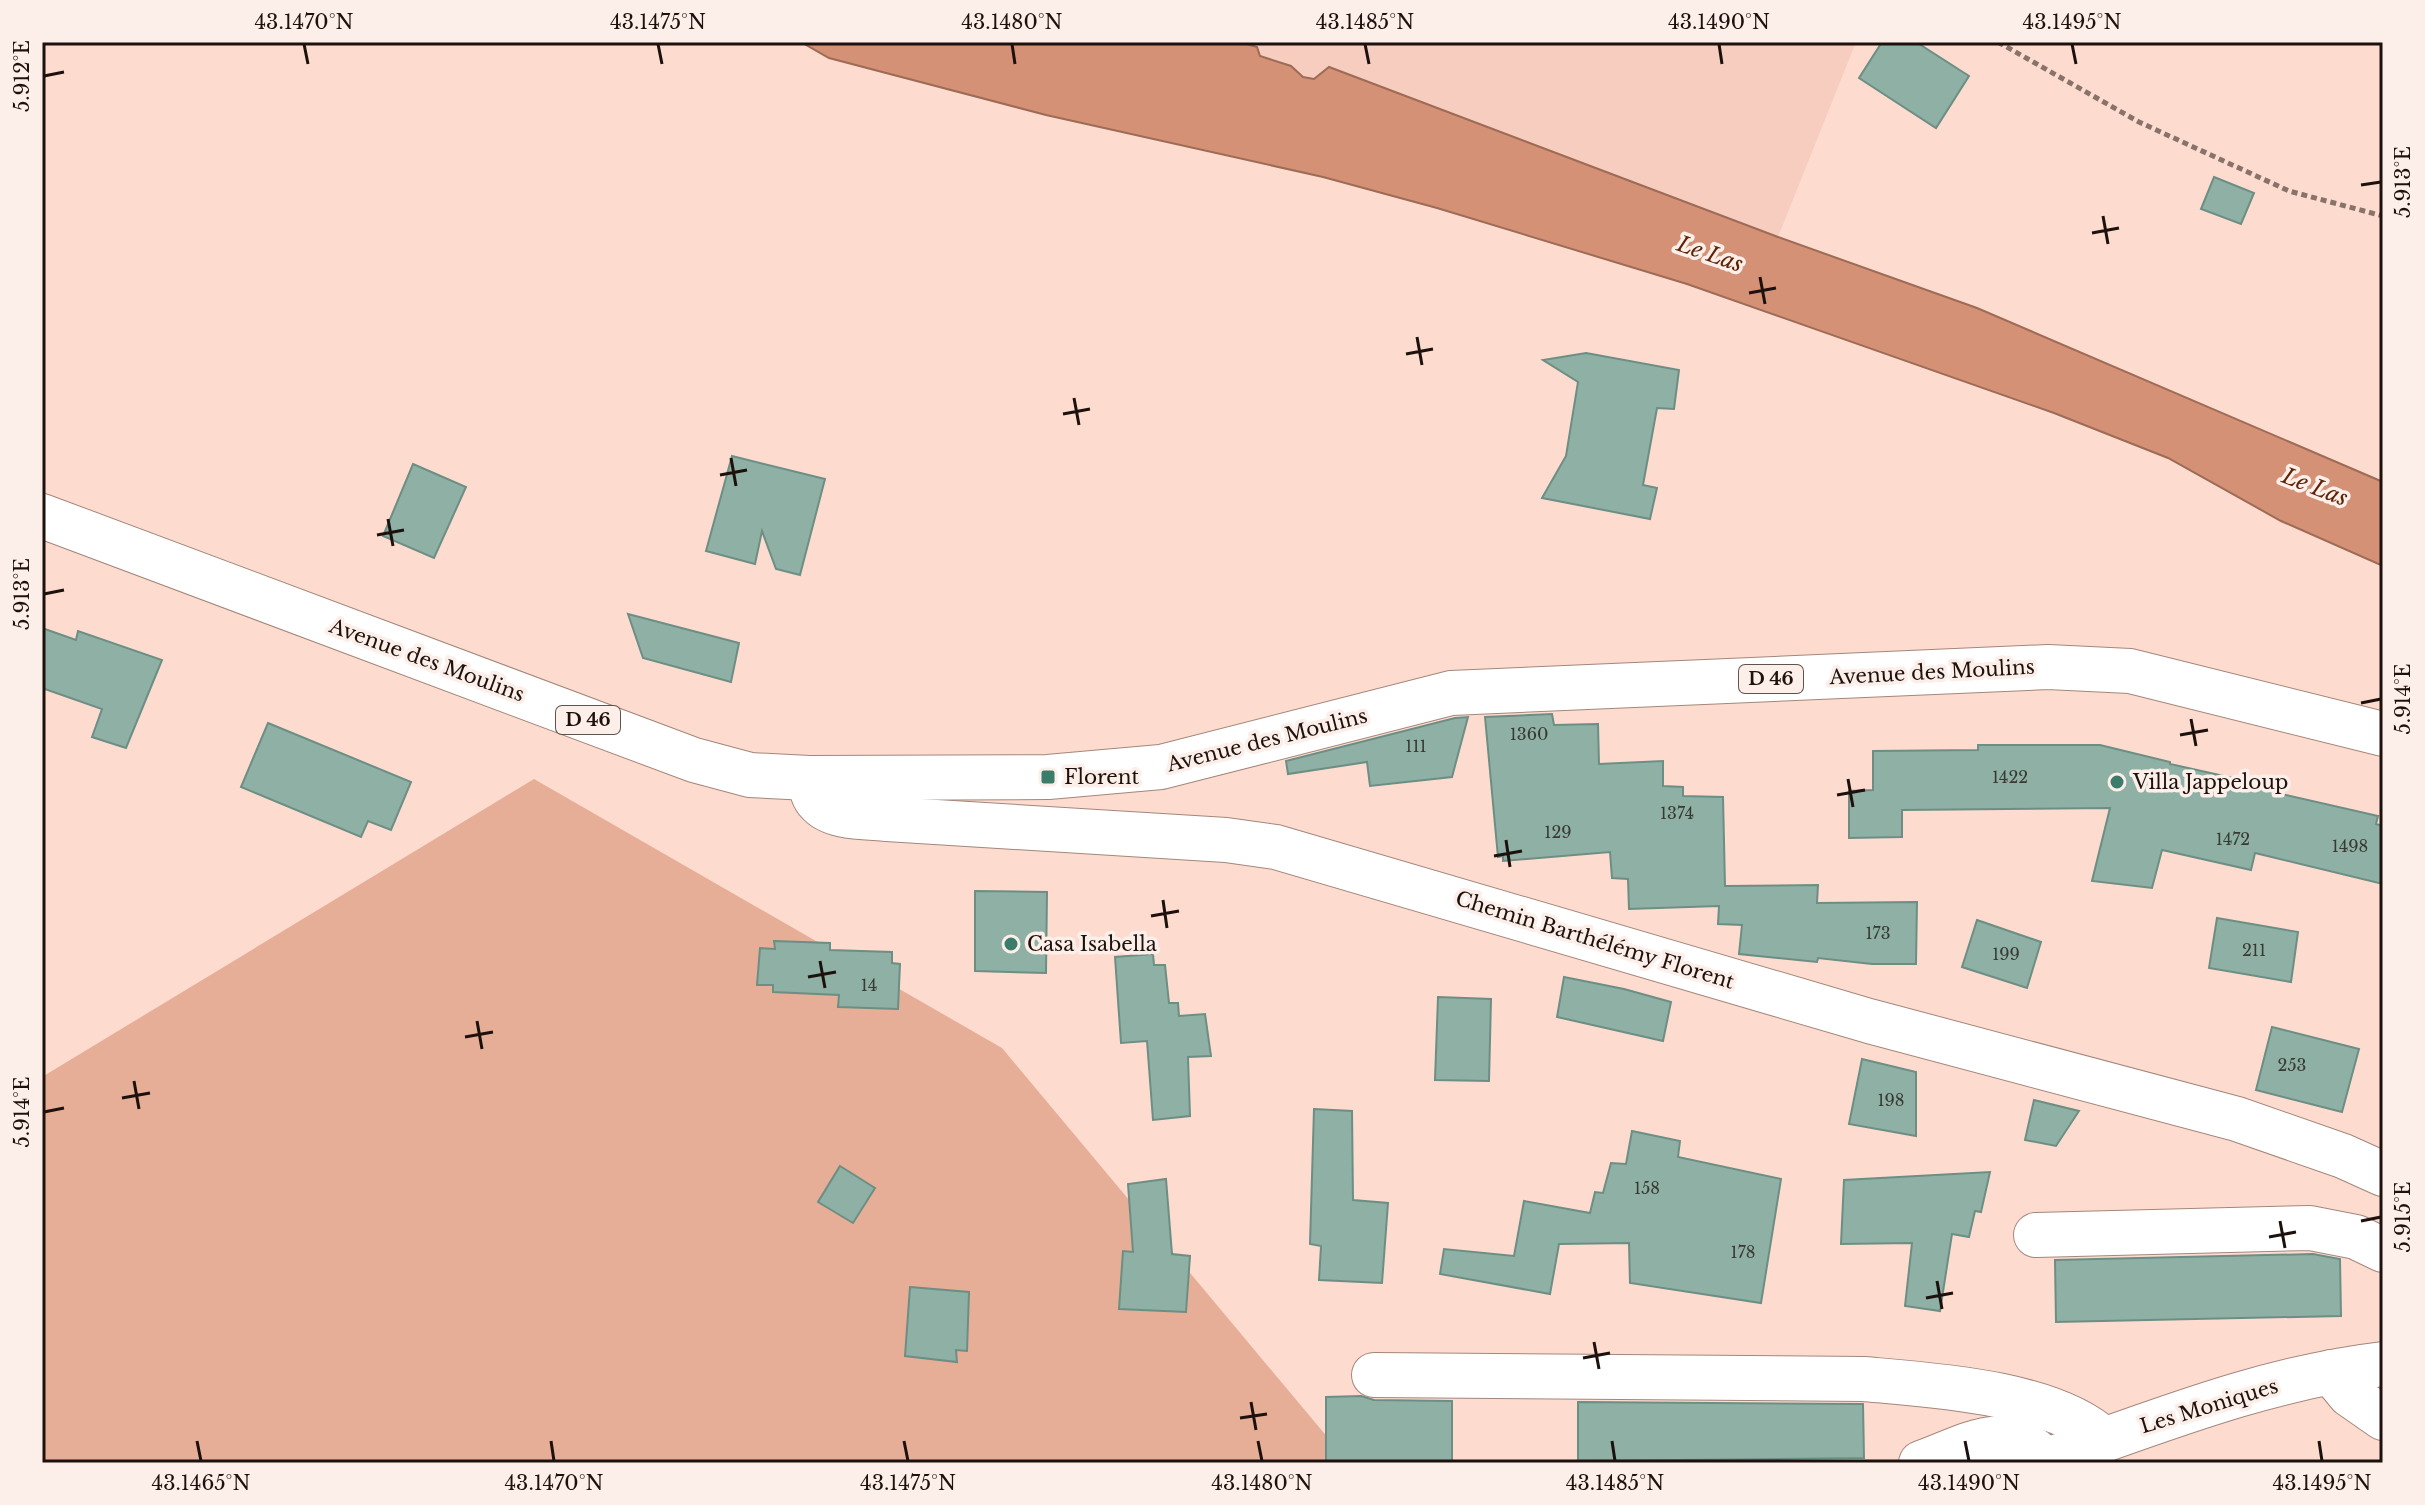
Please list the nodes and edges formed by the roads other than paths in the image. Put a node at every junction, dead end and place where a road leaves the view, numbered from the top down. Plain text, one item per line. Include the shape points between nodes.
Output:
1 (42, 516) edge
2 (2383, 734) edge
3 (809, 778) junction
4 (2383, 1174) edge
5 (2036, 1235) dead end
6 (2383, 1250) edge
7 (2383, 1364) edge
8 (2331, 1372) junction
9 (1374, 1375) dead end
10 (2383, 1418) edge
11 (2104, 1440) junction
12 (2042, 1462) edge
13 (1921, 1463) edge

1 - 3 main road, Avenue des Moulins / D 46 via 694,760 750,775
2 - 3 main road, Avenue des Moulins / D 46 via 2130,671 2048,667 1451,693 1161,767 1048,777
3 - 4 main road, Chemin Barthélémy Florent via 818,803 840,813 1276,847 1869,1021 2237,1119
5 - 6 main road via 2310,1228 2356,1237
7 - 8 main road, Les Moniques
8 - 10 main road via 2350,1395
8 - 11 main road, Les Moniques via 2195,1407
9 - 11 main road via 1894,1381 2012,1399 2080,1422
11 - 12 main road, Les Moniques
12 - 13 main road via 2039,1453 2020,1441 1995,1437

